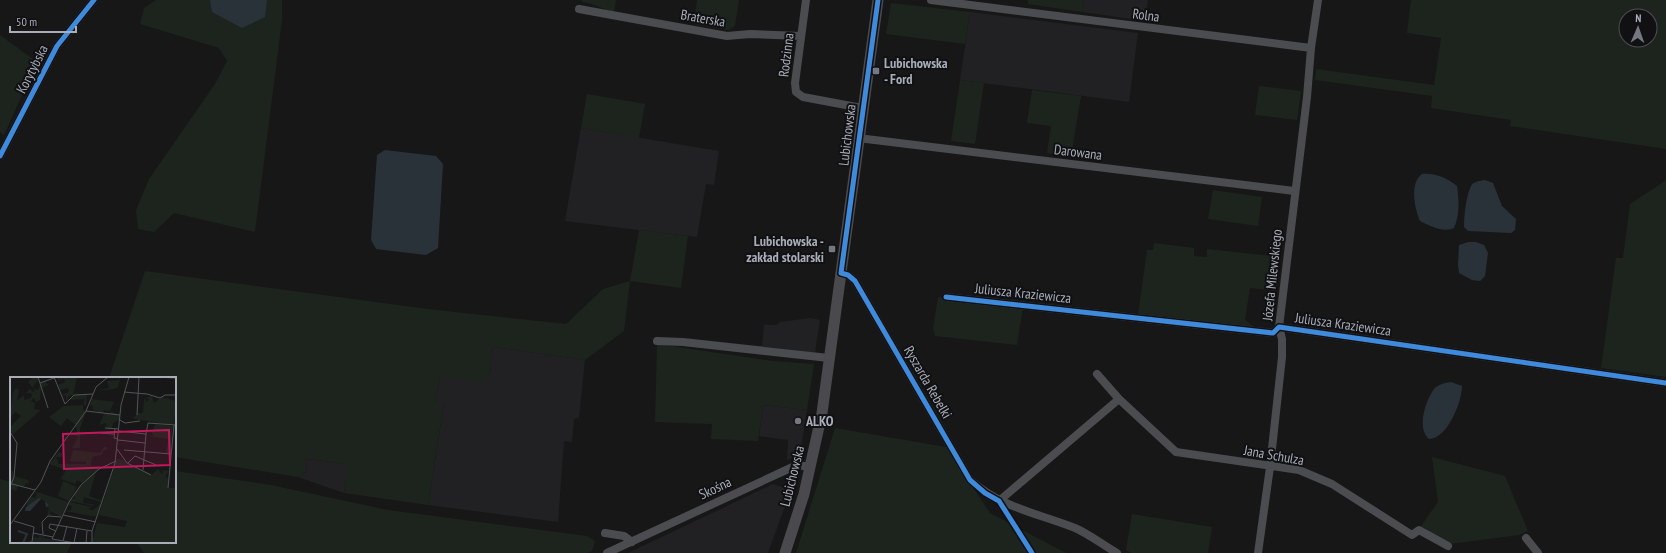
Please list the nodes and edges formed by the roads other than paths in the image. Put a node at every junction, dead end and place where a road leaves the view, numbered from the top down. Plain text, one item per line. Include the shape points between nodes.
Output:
1 (94, 0) edge
2 (806, 0) edge
3 (878, 0) edge
4 (931, 0) edge
5 (1318, 0) edge
6 (579, 9) dead end
7 (801, 36) junction
8 (1311, 48) junction
9 (862, 108) junction
10 (858, 138) junction
11 (0, 156) edge
12 (1294, 191) junction
13 (841, 273) junction
14 (946, 297) dead end
15 (1278, 327) junction
16 (657, 341) dead end
17 (829, 358) junction
18 (1097, 374) dead end
19 (1666, 383) edge
20 (1119, 399) junction
21 (811, 467) junction
22 (1270, 467) junction
23 (999, 501) junction
24 (605, 533) dead end
25 (1526, 538) dead end
26 (632, 542) junction
27 (1448, 546) dead end
28 (608, 553) edge
29 (785, 553) edge
30 (1117, 553) edge
31 (1258, 553) edge
32 (1538, 553) edge

1 - 11 street, Korytybska via 58,46
2 - 7 street, Rodzinna
3 - 9 street, Lubichowska
4 - 8 street, Rolna
5 - 8 street
6 - 7 street, Braterska via 726,36
7 - 9 street, Rodzinna via 796,92 803,97
8 - 12 street, Józefa Milewskiego
9 - 10 street, Lubichowska
10 - 12 street, Darowana
10 - 13 street, Lubichowska
12 - 15 street, Józefa Milewskiego
13 - 17 street, Lubichowska
13 - 23 street, Ryszarda Rebelki via 855,281 970,480
14 - 15 street, Juliusza Kraziewicza via 1273,333
15 - 19 street, Juliusza Kraziewicza
15 - 22 street, Józefa Milewskiego via 1282,339 1282,357
16 - 17 street
17 - 21 street, Lubichowska via 822,413
18 - 20 street, Jana Schulza
20 - 22 street, Jana Schulza via 1176,452
20 - 23 street
21 - 26 street, Skośna via 796,465
21 - 29 street, Lubichowska
22 - 27 street, Jana Schulza via 1298,470 1332,484 1412,535 1419,530
22 - 31 street, Józefa Milewskiego
23 - 30 street, Ryszarda Rebelki via 1076,529
24 - 26 street via 624,536
25 - 32 street
26 - 28 street, Skośna

